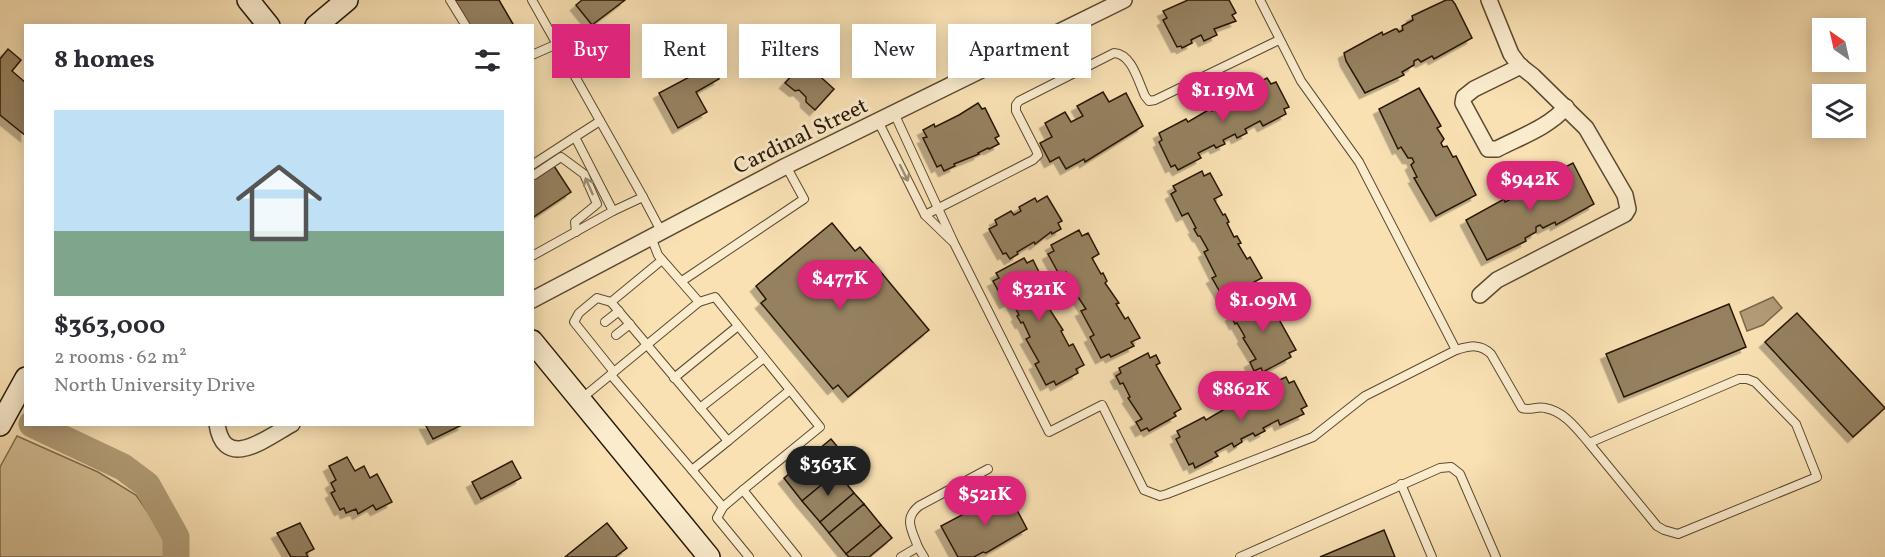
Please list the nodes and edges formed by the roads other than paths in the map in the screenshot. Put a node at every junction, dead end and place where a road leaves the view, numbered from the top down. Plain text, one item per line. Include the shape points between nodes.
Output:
1 (248, 0) edge
2 (347, 0) edge
3 (450, 0) edge
4 (532, 0) edge
5 (1124, 0) edge
6 (1260, 0) edge
7 (1489, 0) edge
8 (267, 24) edge
9 (318, 24) edge
10 (465, 24) edge
11 (552, 35) edge
12 (1279, 40) junction
13 (552, 46) edge
14 (534, 54) edge
15 (1521, 66) junction
16 (576, 78) edge
17 (1566, 107) junction
18 (894, 113) junction
19 (600, 121) junction
20 (878, 121) junction
21 (575, 137) junction
22 (534, 164) edge
23 (786, 166) junction
24 (534, 175) edge
25 (643, 197) junction
26 (939, 208) junction
27 (613, 211) junction
28 (925, 215) junction
29 (576, 232) junction
30 (656, 234) junction
31 (954, 243) junction
32 (534, 255) edge
33 (662, 260) junction
34 (682, 281) junction
35 (1480, 295) dead end
36 (534, 299) edge
37 (611, 302) junction
38 (699, 302) junction
39 (619, 311) junction
40 (605, 322) dead end
41 (630, 324) junction
42 (738, 326) junction
43 (616, 335) dead end
44 (534, 343) edge
45 (646, 345) junction
46 (1456, 350) junction
47 (764, 358) junction
48 (612, 373) junction
49 (674, 378) junction
50 (24, 382) edge
51 (790, 390) junction
52 (580, 399) junction
53 (700, 408) junction
54 (0, 425) edge
55 (218, 426) edge
56 (288, 426) edge
57 (728, 441) junction
58 (1589, 443) junction
59 (692, 470) junction
60 (988, 470) dead end
61 (1401, 484) junction
62 (742, 490) junction
63 (723, 507) junction
64 (918, 547) junction
65 (709, 557) edge
66 (749, 557) edge
67 (797, 557) edge
68 (901, 557) edge
69 (924, 557) edge
70 (1240, 557) edge
71 (1432, 557) edge
72 (1496, 557) edge

1 - 8 main road
2 - 9 main road
3 - 10 lane
4 - 11 lane
5 - 18 street, Cardinal Street
6 - 12 lane
7 - 15 street via 1505,43
12 - 26 lane via 1149,101 1127,58 1114,53 1019,101 1016,111 1038,155
12 - 46 lane via 1332,127 1359,162
13 - 14 lane
15 - 17 street
15 - 17 street via 1464,97 1463,103 1485,146 1497,149 1549,121
16 - 19 lane
17 - 35 street via 1595,140 1628,208 1625,214 1497,280
18 - 20 street, Cardinal Street
18 - 26 lane
19 - 21 lane
19 - 25 lane
20 - 23 street, Cardinal Street
20 -> 28 lane
21 - 22 lane
21 - 27 lane
23 - 30 street, Cardinal Street
23 - 34 lane via 804,199
29 -> 24 lane via 575,222 597,204 584,174 561,157
25 - 27 lane
25 - 30 lane
26 - 28 lane
26 - 31 lane
27 - 29 lane
28 - 31 lane
29 - 32 lane
30 - 33 lane
30 - 36 street, Cardinal Street
31 - 46 lane via 1048,432 1102,405 1139,482 1153,495 1167,494 1313,437 1365,396
33 - 34 lane
33 - 37 lane
34 - 38 lane
37 - 39 lane
37 - 48 lane via 597,298 574,322 600,348
38 - 42 lane via 715,297
38 - 45 lane
39 - 40 lane
39 - 41 lane
41 - 43 lane
41 - 45 lane
42 - 47 lane
42 - 49 lane
44 - 52 main road
45 - 48 lane
45 - 49 lane
46 - 58 lane via 1479,346 1486,349 1522,408 1541,407 1556,412 1569,420
47 - 51 lane
47 - 53 lane
48 - 52 lane
48 - 59 lane
49 - 53 lane
50 - 54 main road
51 - 57 lane
51 - 62 lane via 820,427
52 - 65 main road
53 - 57 lane
55 - 56 street via 222,441 236,451
57 - 59 lane
58 - 58 lane via 1747,379 1763,388 1797,424 1817,477 1671,534 1657,526
59 - 63 lane
60 - 64 lane via 911,512 909,521
61 - 70 lane
61 - 71 lane
61 - 72 lane via 1451,467 1460,474
62 - 63 lane
62 - 67 lane
63 - 66 lane via 717,518
64 - 68 lane
64 - 69 lane

